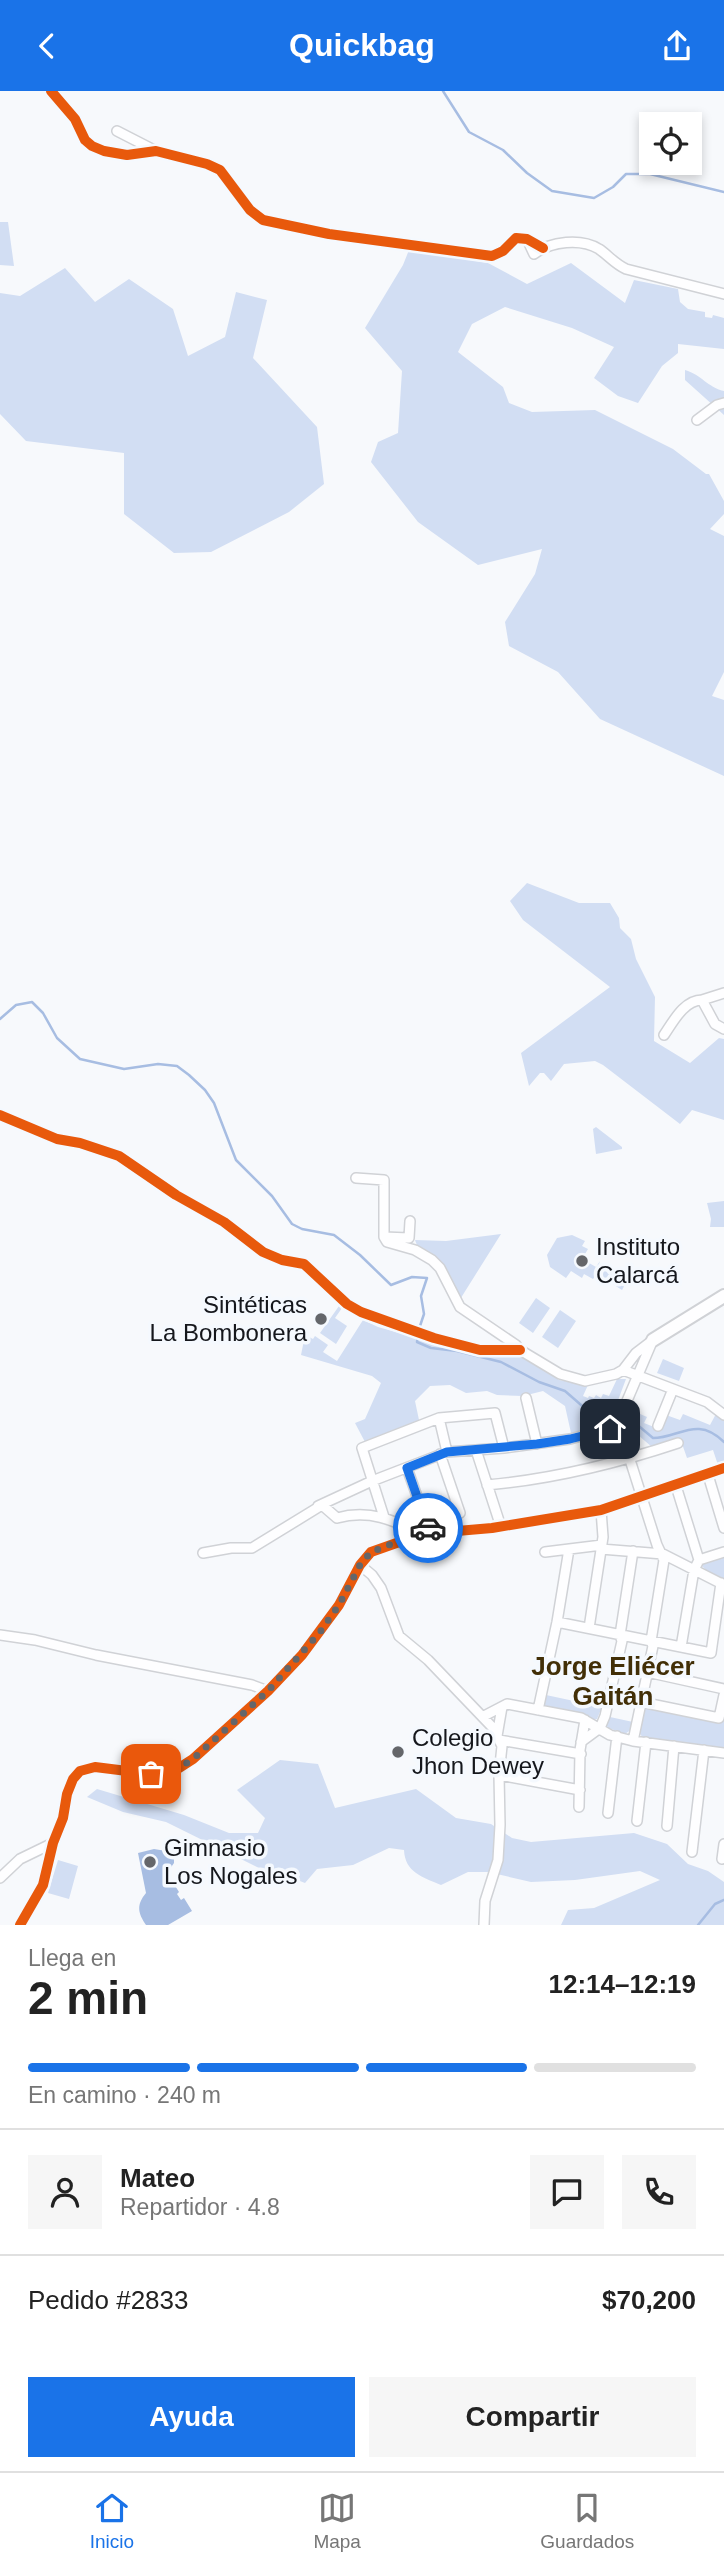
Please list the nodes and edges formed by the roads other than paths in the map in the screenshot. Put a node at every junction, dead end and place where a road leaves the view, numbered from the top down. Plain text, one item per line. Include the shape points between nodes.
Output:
1 (51, 91) edge
2 (117, 131) dead end
3 (156, 151) junction
4 (724, 294) edge
5 (724, 403) edge
6 (697, 420) dead end
7 (724, 993) edge
8 (702, 1000) junction
9 (724, 1029) edge
10 (664, 1035) dead end
11 (0, 1115) edge
12 (355, 1178) dead end
13 (410, 1221) dead end
14 (384, 1237) junction
15 (724, 1297) edge
16 (653, 1340) junction
17 (520, 1350) junction
18 (623, 1370) junction
19 (636, 1377) junction
20 (673, 1389) junction
21 (526, 1398) dead end
22 (724, 1415) edge
23 (439, 1417) junction
24 (618, 1422) junction
25 (658, 1426) dead end
26 (678, 1443) dead end
27 (537, 1444) junction
28 (504, 1448) junction
29 (476, 1450) junction
30 (444, 1453) junction
31 (629, 1459) junction
32 (407, 1468) junction
33 (724, 1468) edge
34 (708, 1475) junction
35 (372, 1481) junction
36 (487, 1485) junction
37 (676, 1486) junction
38 (641, 1496) junction
39 (318, 1506) junction
40 (601, 1510) junction
41 (460, 1513) dead end
42 (384, 1517) junction
43 (501, 1527) junction
44 (724, 1528) edge
45 (426, 1533) junction
46 (602, 1547) junction
47 (569, 1549) junction
48 (633, 1551) junction
49 (545, 1552) dead end
50 (724, 1552) edge
51 (203, 1553) dead end
52 (663, 1554) junction
53 (360, 1565) junction
54 (697, 1565) junction
55 (723, 1584) edge
56 (557, 1622) junction
57 (724, 1626) edge
58 (589, 1629) junction
59 (714, 1632) junction
60 (0, 1635) edge
61 (620, 1635) junction
62 (651, 1641) junction
63 (681, 1647) junction
64 (647, 1672) junction
65 (724, 1689) edge
66 (268, 1691) junction
67 (724, 1695) edge
68 (641, 1702) junction
69 (502, 1707) junction
70 (538, 1710) junction
71 (484, 1716) junction
72 (585, 1720) junction
73 (600, 1728) junction
74 (498, 1736) junction
75 (617, 1736) junction
76 (633, 1741) junction
77 (581, 1742) junction
78 (646, 1742) junction
79 (674, 1746) junction
80 (704, 1750) junction
81 (724, 1753) edge
82 (581, 1754) junction
83 (499, 1775) junction
84 (580, 1790) junction
85 (579, 1807) dead end
86 (608, 1813) dead end
87 (637, 1821) dead end
88 (667, 1826) dead end
89 (53, 1843) junction
90 (724, 1844) edge
91 (692, 1852) dead end
92 (722, 1859) edge
93 (0, 1878) edge
94 (20, 1925) edge
95 (484, 1925) edge

1 - 3 street via 92,146 127,155
2 - 3 street
3 - 4 street via 220,170 250,210 283,226 492,255 516,238 527,239 538,251 583,243 626,269
5 - 6 street
7 - 8 street
8 - 9 street via 715,1024
8 - 10 street via 690,1003
11 - 17 street via 57,1139 119,1156 224,1221 263,1252 304,1264 361,1312 480,1350
12 - 14 street via 384,1180
13 - 14 street via 409,1238
14 - 17 street via 432,1260 460,1307
15 - 16 street
16 - 18 street
16 - 19 street
17 - 18 street via 550,1370 585,1381
18 - 19 street
19 - 20 street
19 - 24 street
20 - 22 street via 707,1402
20 - 25 street
21 - 27 street
23 - 28 street via 495,1413
23 - 30 street
23 - 35 street via 362,1448
24 - 27 street via 570,1439
24 - 31 street
26 - 31 street
27 - 28 street
28 - 29 street
29 - 30 street
29 - 36 street
30 - 32 street
30 - 41 street
31 - 36 street via 552,1478
31 - 38 street
32 - 35 street
32 - 45 street
33 - 34 street
34 - 37 street
34 - 44 street
35 - 39 street
35 - 42 street
36 - 43 street
37 - 38 street
37 - 54 street
38 - 40 street
38 - 52 street
39 - 42 street via 325,1505 337,1518 359,1514
39 - 51 street via 252,1548
40 - 43 street
40 - 46 street
42 - 45 street
43 - 45 street
45 - 53 street via 378,1548
46 - 47 street
46 - 48 street
46 - 58 street
47 - 49 street
47 - 56 street
48 - 52 street
48 - 61 street
50 - 54 street
52 - 54 street
52 - 62 street
53 - 66 street via 320,1632
53 - 71 street via 376,1580 399,1636
54 - 55 street
54 - 63 street
55 - 59 street
56 - 58 street
56 - 70 street
57 - 59 street
58 - 61 street
59 - 63 street via 711,1653
60 - 66 street
61 - 62 street
61 - 73 street
62 - 63 street
62 - 64 street
64 - 65 street
64 - 68 street
66 - 89 street via 179,1768 151,1774 95,1767 80,1771 70,1783
67 - 68 street via 719,1718
68 - 76 street
69 - 70 street
69 - 71 street
69 - 74 street
70 - 72 street
71 - 74 street
72 - 73 street
72 - 77 street
73 - 75 street
73 - 77 street
74 - 82 street
74 - 83 street via 502,1746
75 - 76 street
75 - 86 street
76 - 78 street
77 - 82 street
78 - 79 street
78 - 87 street
79 - 80 street
79 - 88 street
80 - 81 street
80 - 91 street
82 - 84 street
83 - 84 street
83 - 95 street via 498,1860 485,1901
84 - 85 street
89 - 93 street via 20,1859
89 - 94 street via 43,1885
90 - 92 street

